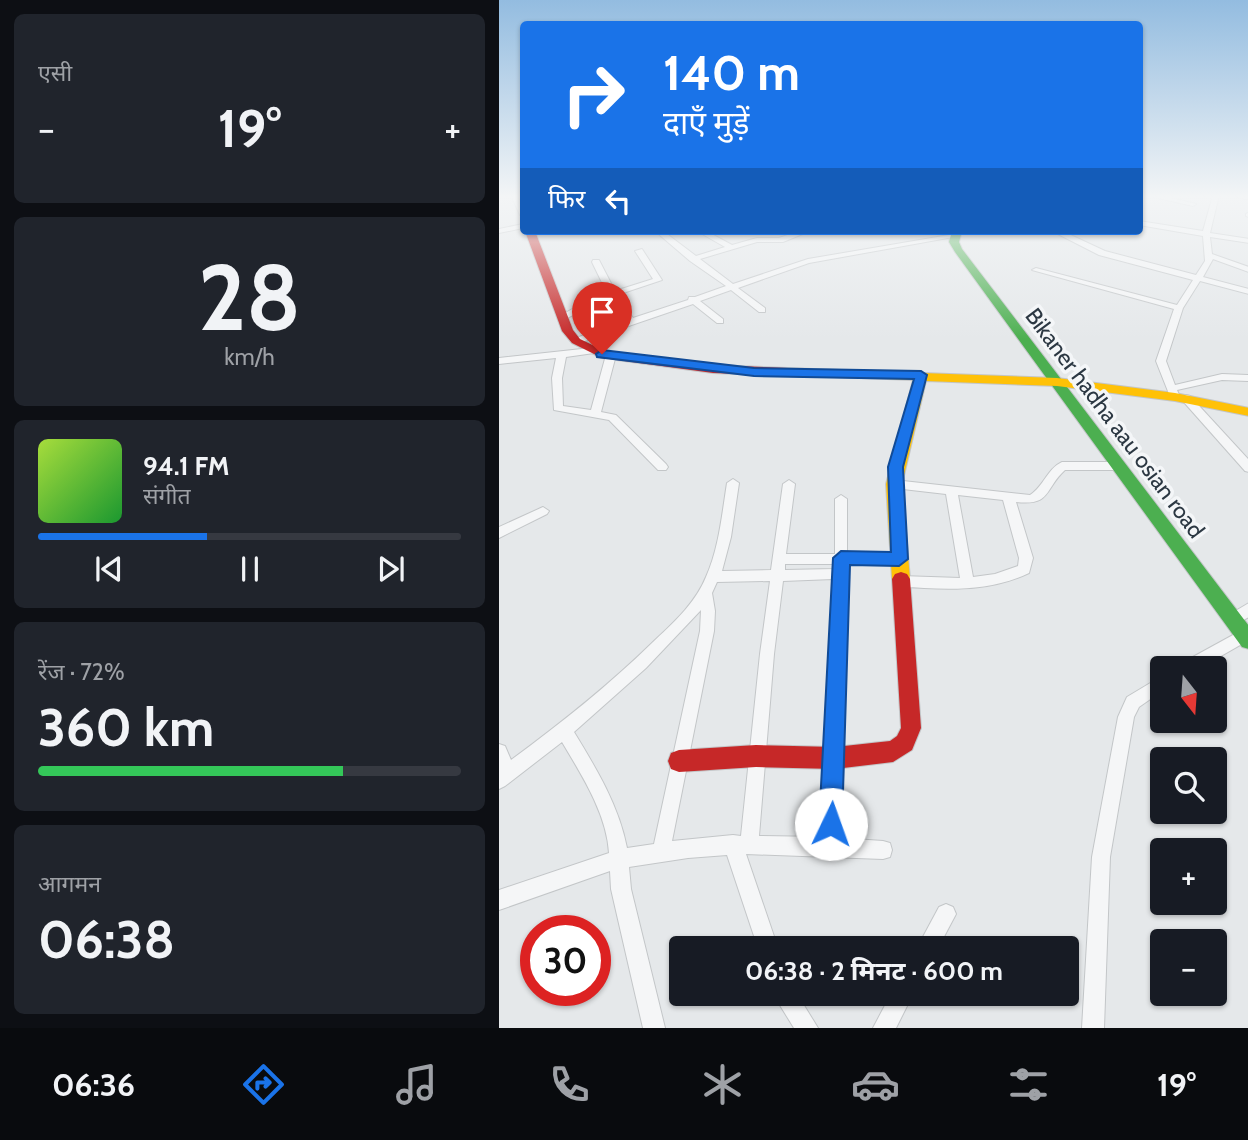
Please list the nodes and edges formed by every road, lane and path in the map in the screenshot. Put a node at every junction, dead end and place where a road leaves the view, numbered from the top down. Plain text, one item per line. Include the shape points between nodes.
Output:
1 (534, 243) edge
2 (674, 243) edge
3 (723, 243) edge
4 (749, 243) edge
5 (927, 243) edge
6 (954, 243) edge
7 (1081, 243) edge
8 (1208, 243) edge
9 (732, 248) junction
10 (639, 251) dead end
11 (1210, 256) junction
12 (693, 259) junction
13 (596, 262) dead end
14 (1036, 270) dead end
15 (1248, 270) edge
16 (1199, 278) junction
17 (729, 286) junction
18 (1248, 292) edge
19 (612, 294) junction
20 (692, 299) junction
21 (1179, 308) junction
22 (762, 310) dead end
23 (562, 317) junction
24 (631, 321) junction
25 (720, 321) dead end
26 (576, 341) junction
27 (591, 351) junction
28 (610, 355) junction
29 (561, 356) junction
30 (499, 361) edge
31 (921, 375) junction
32 (1248, 378) edge
33 (1057, 382) junction
34 (1177, 395) junction
35 (1248, 412) edge
36 (595, 414) junction
37 (1120, 466) junction
38 (662, 467) dead end
39 (1248, 468) edge
40 (733, 483) dead end
41 (789, 484) dead end
42 (894, 484) junction
43 (951, 491) junction
44 (841, 499) dead end
45 (1009, 499) junction
46 (543, 511) dead end
47 (499, 533) edge
48 (780, 559) junction
49 (899, 559) junction
50 (841, 566) junction
51 (778, 576) junction
52 (713, 577) junction
53 (901, 581) junction
54 (967, 582) junction
55 (705, 593) junction
56 (1248, 609) edge
57 (1232, 620) junction
58 (1246, 638) edge
59 (1211, 656) edge
60 (1150, 691) edge
61 (564, 731) junction
62 (499, 752) edge
63 (756, 756) junction
64 (835, 758) junction
65 (679, 761) junction
66 (503, 776) edge
67 (741, 843) junction
68 (830, 847) junction
69 (883, 850) dead end
70 (661, 852) junction
71 (619, 859) junction
72 (499, 900) edge
73 (946, 914) dead end
74 (765, 936) edge
75 (934, 936) edge
76 (792, 1006) edge
77 (895, 1006) edge
78 (654, 1028) edge
79 (807, 1028) edge
80 (883, 1028) edge
81 (1093, 1028) edge

1 - 23 street
2 - 12 street
3 - 9 street
4 - 9 street
5 - 17 street via 825,257
6 - 33 street, Bikaner hadha aau osian road
7 - 16 street via 1102,253
8 - 11 street
9 - 12 street
10 - 19 street via 658,281
11 - 15 street
11 - 16 street
12 - 17 street
13 - 19 street
14 - 21 street
16 - 18 street
16 - 21 street
17 - 20 street
17 - 22 street
19 - 23 street
19 - 24 street
20 - 24 street
20 - 25 street
21 - 34 street via 1161,361
23 - 26 street
24 - 26 street
26 - 27 street
27 - 28 street
27 - 29 street
28 - 31 street via 754,372
28 - 36 street
29 - 30 street
29 - 36 street via 558,408
31 - 33 street
31 - 42 street
32 - 34 street via 1222,377
33 - 34 street
33 - 37 street, Bikaner hadha aau osian road
34 - 35 street
34 - 39 street
36 - 38 street via 618,421
37 - 45 street via 1062,467 1039,497
37 - 57 street, Bikaner hadha aau osian road
40 - 52 street
41 - 48 street
42 - 43 street
42 - 49 street
43 - 45 street
43 - 54 street
44 - 50 street
45 - 54 street via 1027,563 1008,579
46 - 47 street
48 - 50 street
48 - 51 street
49 - 50 street
49 - 53 street
50 - 51 street
50 - 64 street
51 - 52 street
51 - 63 street
52 - 55 street
53 - 54 street
53 - 64 street via 911,728 905,743 893,751
55 - 61 street via 631,675
55 - 65 street via 707,631
56 - 57 street
57 - 58 street, Bikaner hadha aau osian road
58 - 59 street
60 - 81 street via 1133,702 1126,717 1101,857
61 - 66 street
61 - 71 street via 594,780 612,825
62 - 66 street
63 - 64 street
63 - 65 street
63 - 67 street
64 - 68 street
65 - 70 street
67 - 68 street
67 - 70 street
67 - 74 street
68 - 69 street
70 - 71 street
71 - 72 street
71 - 78 street via 621,889
73 - 75 street
76 - 79 street
77 - 80 street

